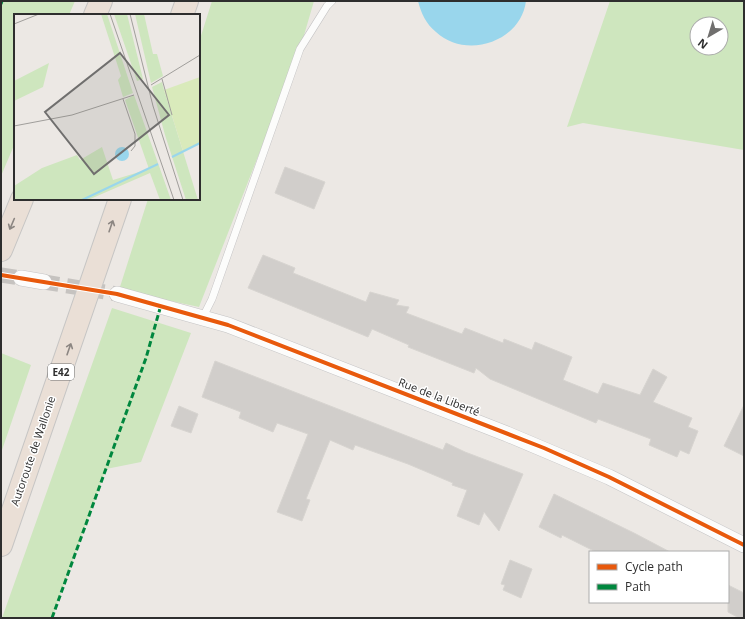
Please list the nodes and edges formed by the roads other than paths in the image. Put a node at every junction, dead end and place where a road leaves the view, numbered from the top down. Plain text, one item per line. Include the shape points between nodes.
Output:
1 (101, 1) edge
2 (187, 1) edge
3 (332, 1) edge
4 (95, 14) edge
5 (182, 14) edge
6 (22, 200) edge
7 (120, 200) edge
8 (1, 250) edge
9 (21, 278) tunnel mouth
10 (44, 282) tunnel mouth
11 (117, 294) tunnel mouth
12 (203, 317) junction
13 (1, 545) edge
14 (744, 545) edge

1 - 4 highway
2 - 5 highway
3 - 12 lane via 300,49 212,300
6 -> 8 highway
13 -> 7 highway, Autoroute de Wallonie / E42
9 - 10 street
11 - 12 street, Rue de la Liberté
12 - 14 street, Rue de la Liberté via 544,448 609,477

